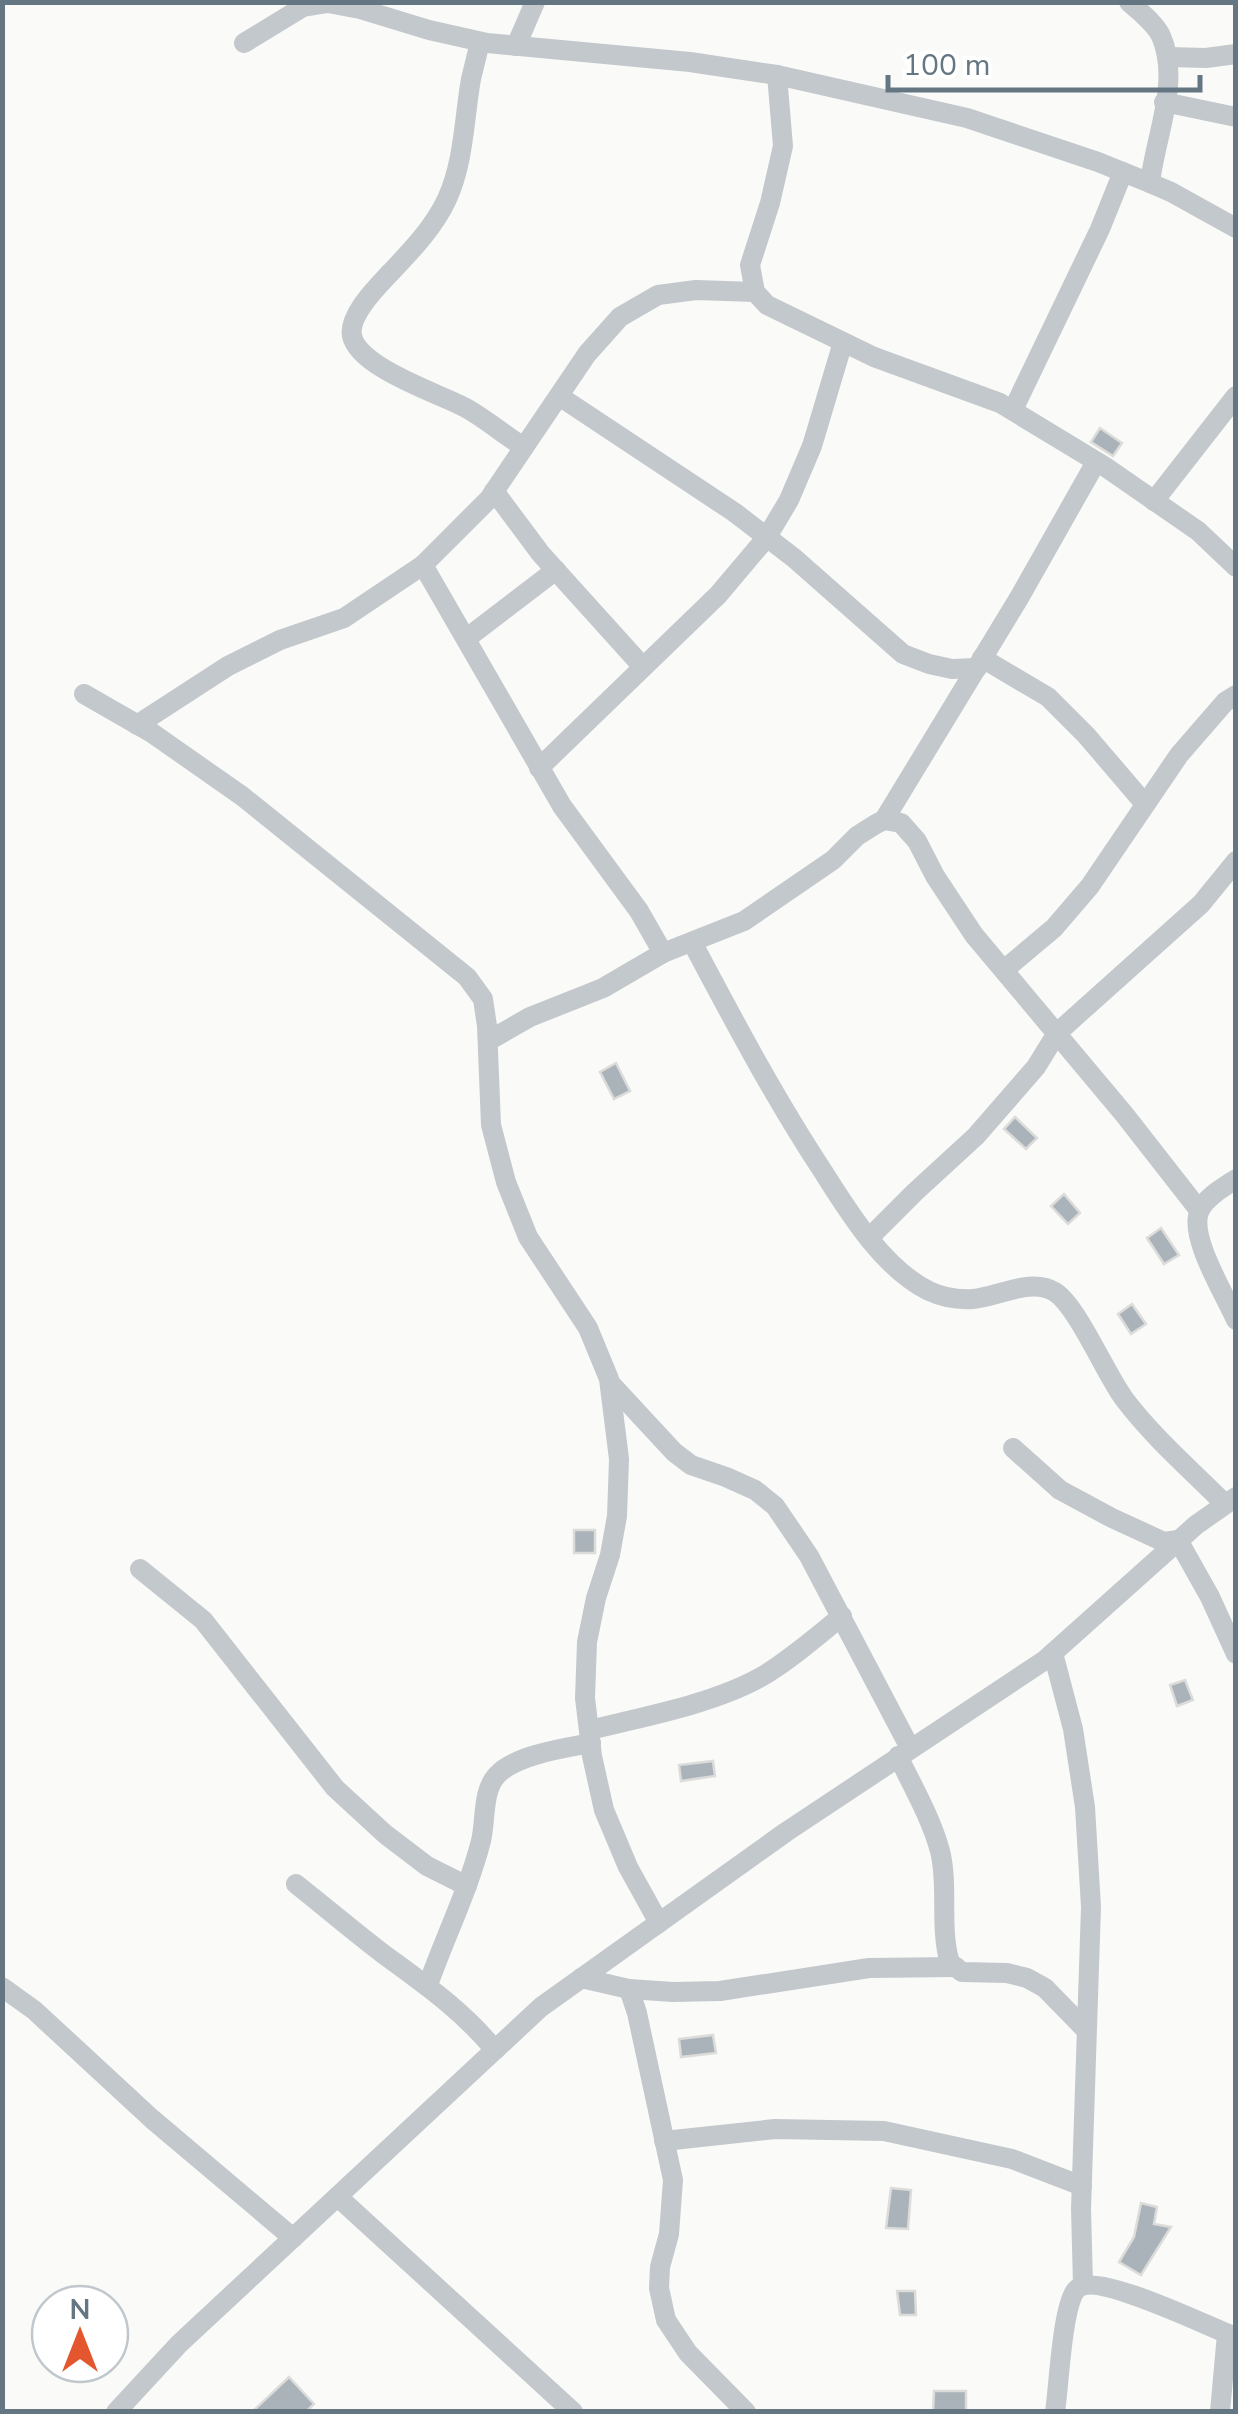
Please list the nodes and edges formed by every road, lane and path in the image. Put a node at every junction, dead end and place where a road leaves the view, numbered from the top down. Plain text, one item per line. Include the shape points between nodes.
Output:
1 (535, 2) edge
2 (1129, 2) edge
3 (480, 42) junction
4 (244, 44) dead end
5 (516, 46) junction
6 (1236, 54) edge
7 (1167, 56) junction
8 (777, 74) junction
9 (1164, 102) junction
10 (1236, 117) edge
11 (1123, 172) junction
12 (1150, 183) junction
13 (1236, 228) edge
14 (754, 292) junction
15 (843, 342) junction
16 (558, 396) junction
17 (1236, 396) edge
18 (1013, 410) junction
19 (524, 446) junction
20 (1096, 462) junction
21 (494, 491) junction
22 (1154, 501) junction
23 (767, 537) junction
24 (423, 565) junction
25 (1236, 567) edge
26 (556, 570) junction
27 (467, 638) junction
28 (979, 663) junction
29 (642, 667) junction
30 (84, 694) dead end
31 (1236, 696) edge
32 (137, 725) junction
33 (539, 768) junction
34 (1145, 804) junction
35 (884, 820) junction
36 (1236, 861) edge
37 (692, 942) junction
38 (663, 954) junction
39 (1004, 970) junction
40 (1057, 1033) junction
41 (488, 1042) junction
42 (1236, 1179) edge
43 (1199, 1210) junction
44 (870, 1237) junction
45 (1236, 1320) edge
46 (610, 1383) junction
47 (1014, 1448) dead end
48 (1230, 1500) edge
49 (1178, 1540) junction
50 (140, 1569) dead end
51 (842, 1616) junction
52 (1053, 1652) junction
53 (1236, 1654) edge
54 (590, 1736) junction
55 (904, 1752) junction
56 (296, 1884) dead end
57 (467, 1886) junction
58 (658, 1923) junction
59 (956, 1967) junction
60 (582, 1978) junction
61 (428, 1985) junction
62 (2, 1987) edge
63 (629, 1989) junction
64 (1086, 2030) junction
65 (495, 2050) junction
66 (664, 2142) junction
67 (1082, 2186) junction
68 (338, 2197) junction
69 (293, 2238) junction
70 (1084, 2285) junction
71 (1232, 2336) edge
72 (116, 2412) edge
73 (573, 2412) edge
74 (746, 2412) edge
75 (1055, 2412) edge
76 (1220, 2412) edge

1 - 5 street
2 - 7 street via 1160,33
3 - 4 street via 328,4 303,6
3 - 5 street
3 - 19 street via 447,199 356,315 351,332 373,362 467,408
5 - 8 street
6 - 7 street
7 - 9 street
8 - 11 street via 966,118
8 - 14 street via 784,146 750,265
9 - 10 street
9 - 12 street
11 - 12 street
11 - 18 street
12 - 13 street
14 - 15 street
14 - 16 street via 658,295 620,318
15 - 18 street
15 - 23 street via 812,446
16 - 19 street
16 - 23 street
17 - 22 street
18 - 20 street
19 - 21 street
20 - 22 street
20 - 28 street
21 - 24 street
21 - 26 street
22 - 25 street
23 - 28 street via 903,654 952,669
23 - 29 street
24 - 27 street
24 - 32 street via 344,618 228,666
26 - 27 street
26 - 29 street
27 - 33 street
28 - 34 street via 1048,697
28 - 35 street
29 - 33 street
30 - 32 street
31 - 34 street via 1179,755
32 - 41 street via 242,796 467,976 483,998
33 - 38 street
34 - 39 street via 1090,886
35 - 37 street via 744,921
35 - 39 street via 901,823 916,840 974,936
36 - 40 street via 1201,904
37 - 38 street
37 - 44 street via 779,1101
38 - 41 street
39 - 40 street
40 - 43 street
40 - 44 street via 976,1136
41 - 46 street via 491,1125 506,1182 528,1237 588,1328
42 - 43 street
43 - 45 street via 1200,1244
44 - 48 street via 893,1267 944,1296 970,1300 1042,1287 1056,1292 1143,1423
46 - 51 street via 691,1465 726,1476 775,1506
46 - 54 street via 617,1516 587,1642
47 - 49 street via 1060,1490 1164,1542
48 - 49 street
49 - 52 street
49 - 53 street
50 - 57 street via 203,1620 335,1788 428,1866
51 - 54 street via 760,1677
51 - 55 street
52 - 55 street
52 - 64 street via 1085,1808 1092,1907
54 - 57 street via 497,1775
54 - 58 street via 604,1810
55 - 58 street
55 - 59 street via 940,1853 946,1945
56 - 61 street
57 - 61 street
58 - 60 street
59 - 63 street via 869,1968 720,1991
59 - 64 street via 1027,1978
60 - 63 street
60 - 65 street
61 - 65 street
62 - 69 street
63 - 66 street
64 - 67 street
65 - 68 street
66 - 67 street via 775,2129 884,2132 1012,2159
66 - 74 street via 673,2180 660,2267 666,2320 688,2353
67 - 70 street
68 - 69 street
68 - 73 street
69 - 72 street
70 - 71 street via 1154,2303
70 - 75 street via 1071,2301
71 - 76 street

